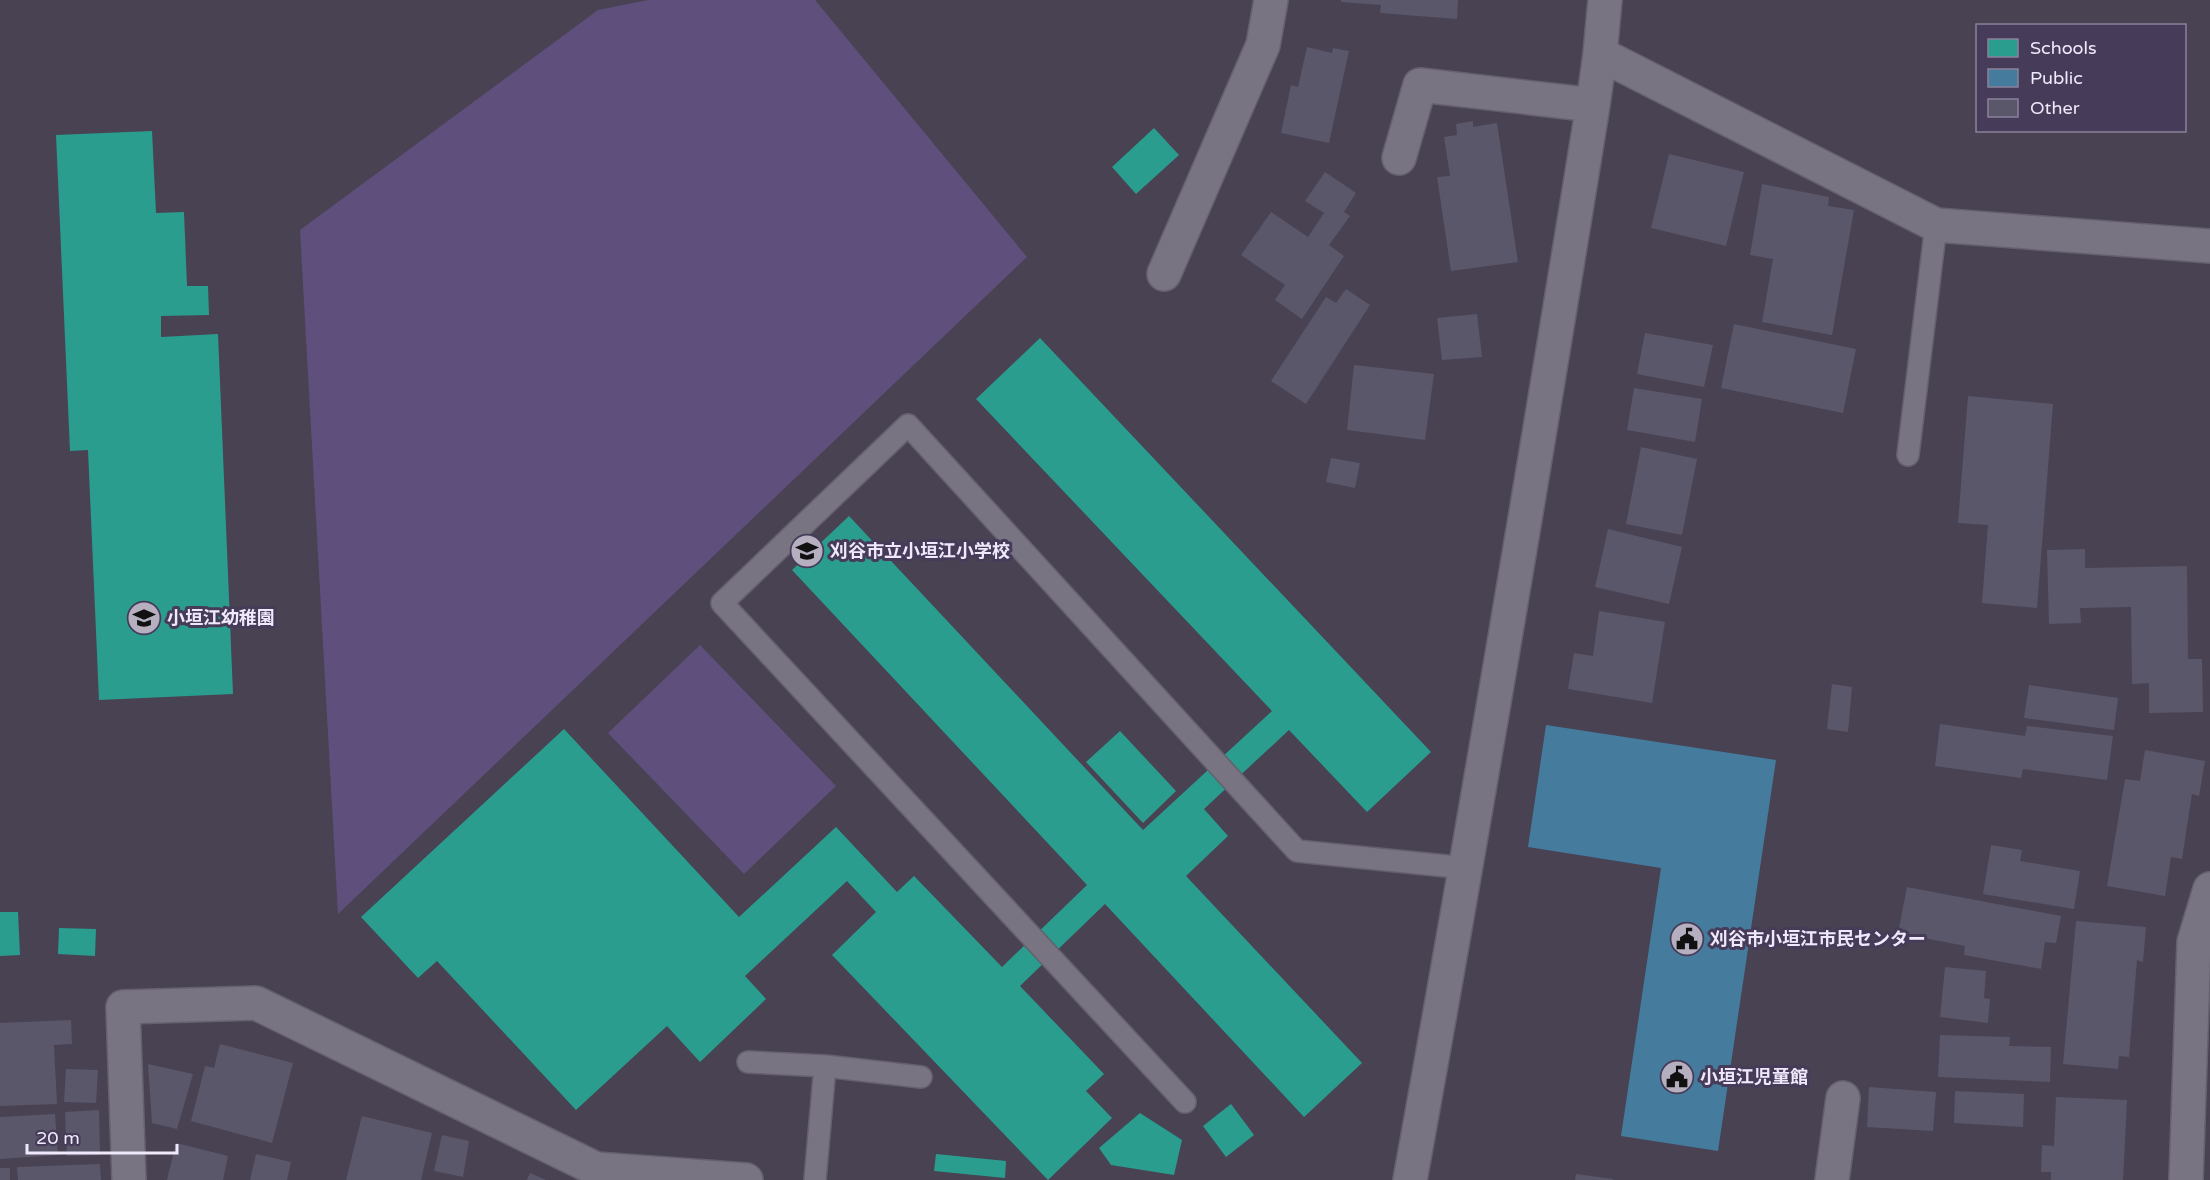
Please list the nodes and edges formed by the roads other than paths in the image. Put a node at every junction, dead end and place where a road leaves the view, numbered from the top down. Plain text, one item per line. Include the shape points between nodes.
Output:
1 (1271, 0) edge
2 (1605, 0) edge
3 (1600, 54) junction
4 (1593, 105) junction
5 (1400, 158) dead end
6 (1936, 225) junction
7 (2210, 246) edge
8 (1164, 274) dead end
9 (1908, 455) dead end
10 (1466, 868) junction
11 (2210, 889) edge
12 (748, 1062) dead end
13 (825, 1066) junction
14 (921, 1077) dead end
15 (1843, 1098) dead end
16 (1185, 1102) dead end
17 (129, 1180) edge
18 (746, 1180) edge
19 (815, 1180) edge
20 (1410, 1180) edge
21 (1832, 1180) edge
22 (2186, 1180) edge

1 - 8 street via 1263,45
2 - 3 street
3 - 4 street
3 - 6 street
4 - 5 street via 1420,85
4 - 10 street
6 - 7 street
6 - 9 lane
10 - 16 lane via 1297,851 908,425 722,603
10 - 20 street
11 - 22 street via 2194,942
12 - 13 lane
13 - 14 lane
13 - 19 lane
15 - 21 street
17 - 18 street via 123,1007 256,1003 596,1169

